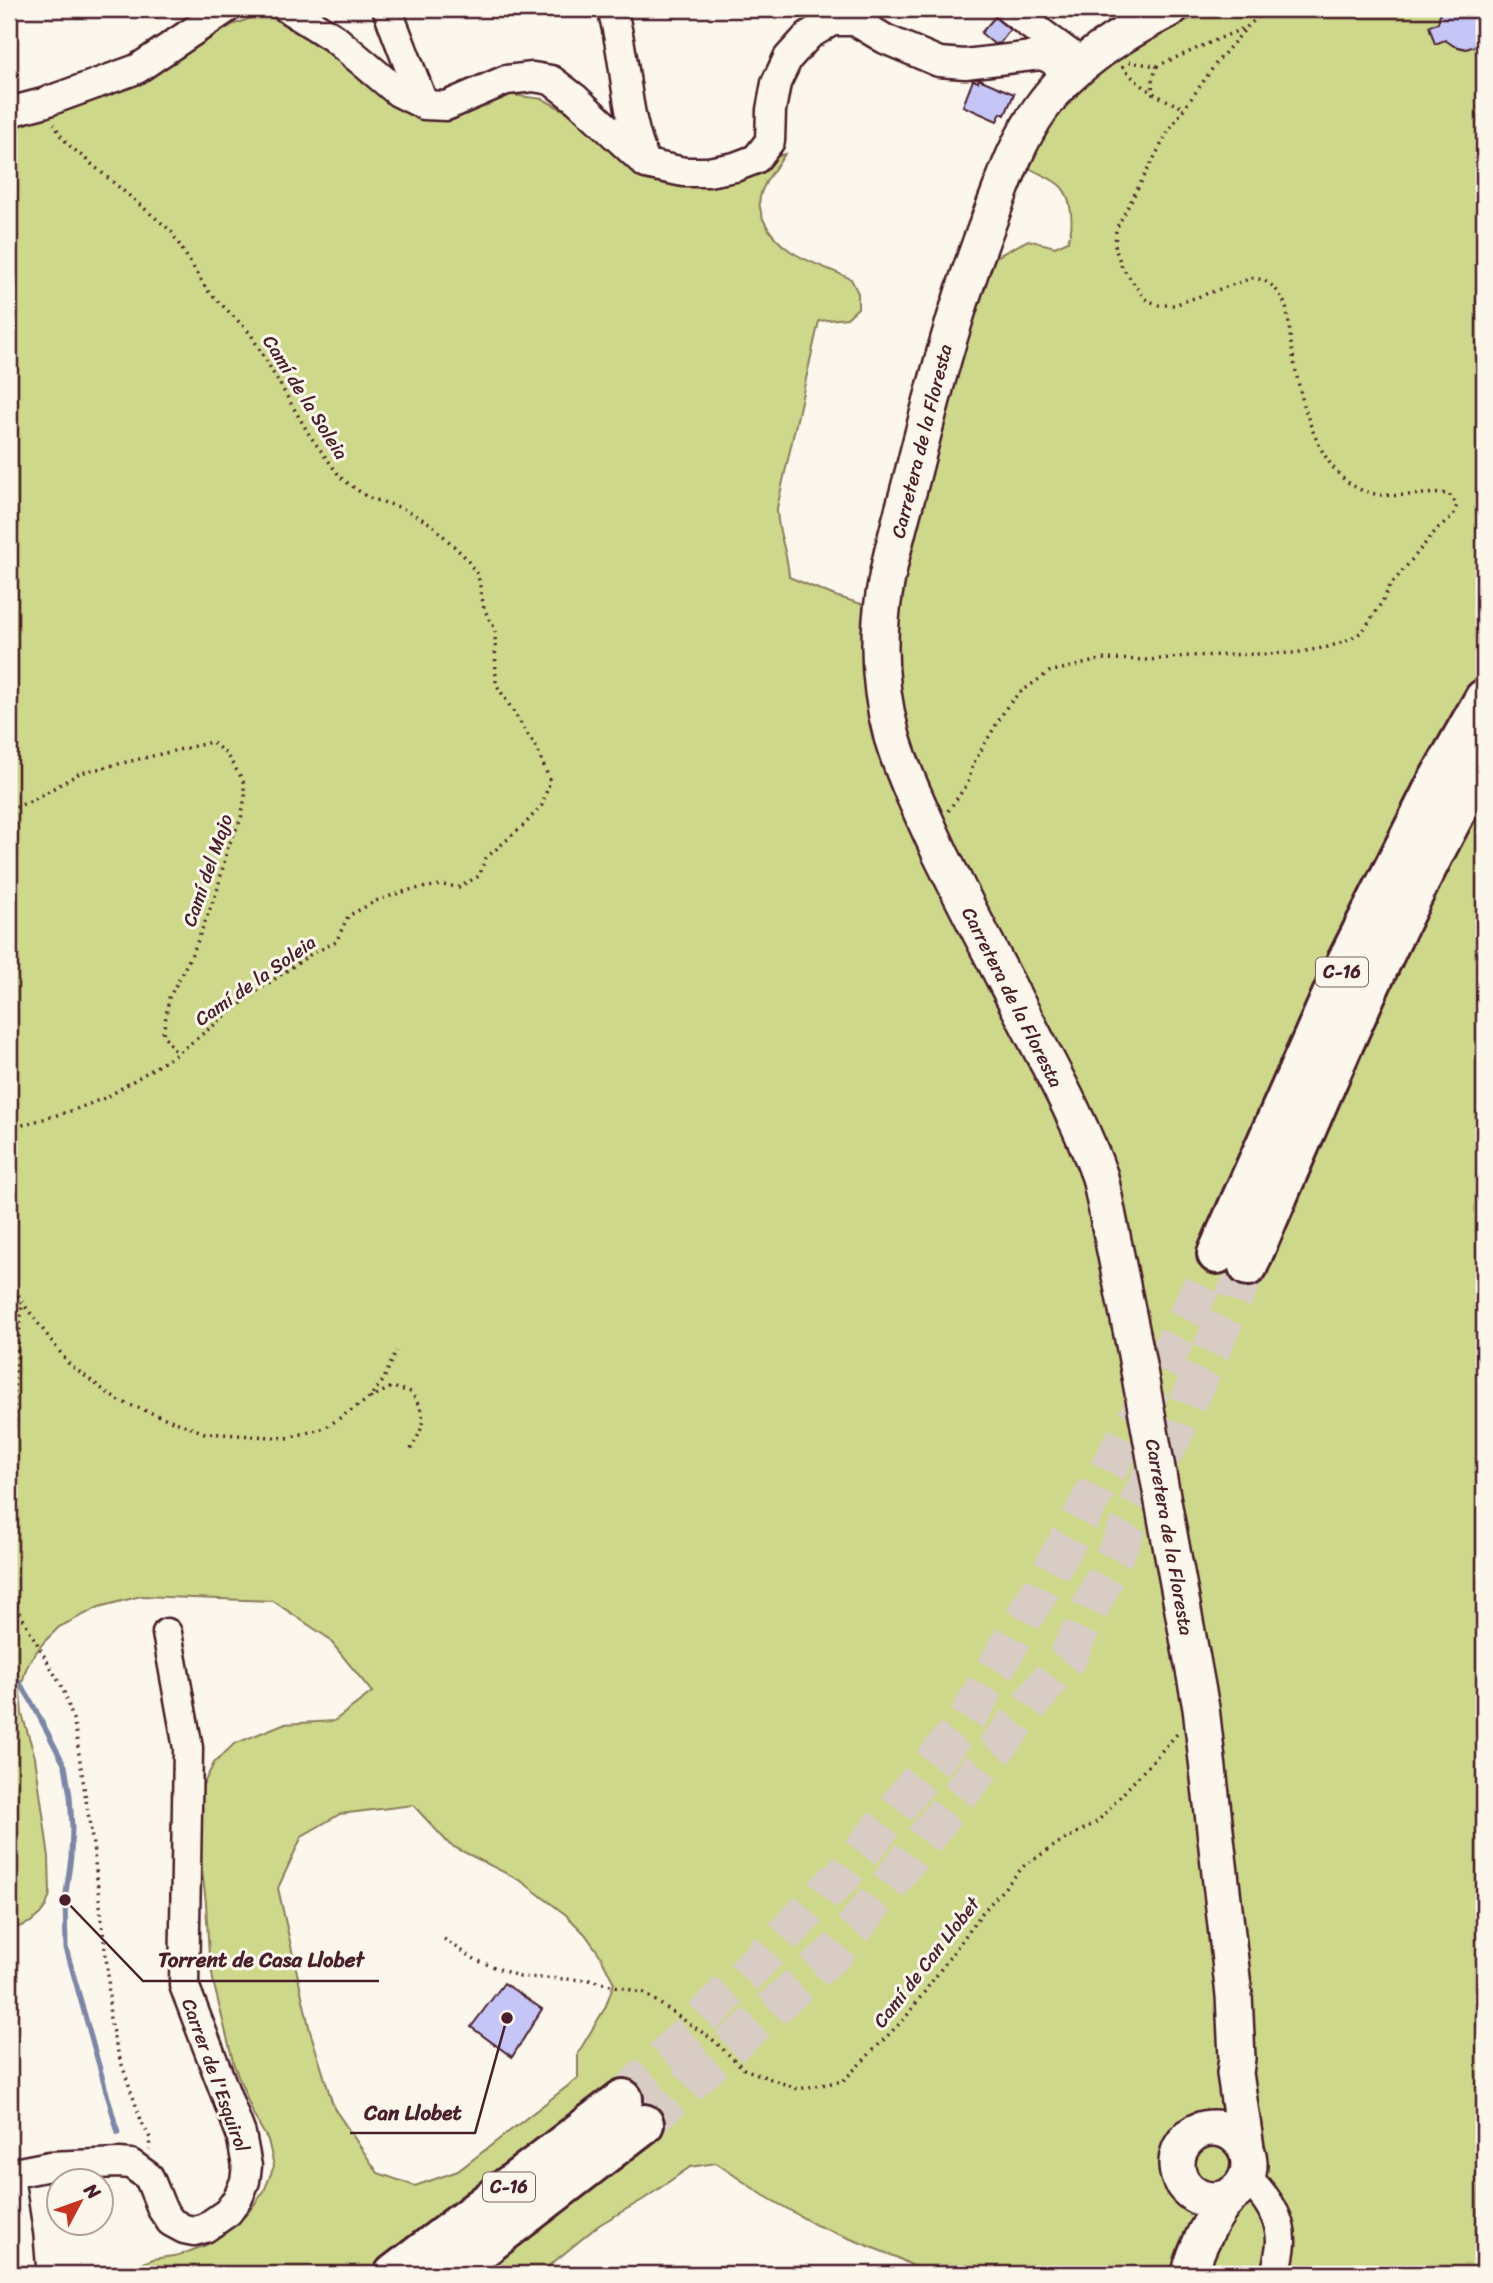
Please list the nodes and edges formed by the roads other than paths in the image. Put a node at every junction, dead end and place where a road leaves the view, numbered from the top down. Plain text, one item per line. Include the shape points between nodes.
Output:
1 (226, 9) edge
2 (288, 9) edge
3 (387, 9) edge
4 (612, 9) edge
5 (1009, 9) edge
6 (1045, 9) edge
7 (1170, 9) edge
8 (1043, 46) junction
9 (1076, 69) junction
10 (424, 105) junction
11 (9, 112) edge
12 (654, 166) junction
13 (1484, 699) edge
14 (1484, 761) edge
15 (167, 1633) dead end
16 (1235, 2073) junction
17 (1196, 2132) junction
18 (1241, 2174) junction
19 (9, 2175) edge
20 (1185, 2186) junction
21 (1191, 2269) edge
22 (21, 2274) edge
23 (394, 2274) edge
24 (449, 2274) edge
25 (1276, 2274) edge

1 - 11 street via 137,69
2 - 10 street via 334,38 398,92
3 - 10 street
4 - 12 street via 621,38 635,139
5 - 8 street
6 - 8 street
7 - 9 main road, Carretera de la Floresta via 1121,35
8 - 9 street via 1051,59
8 - 12 street via 965,64 939,62 855,21 832,21 809,35 788,58 776,83 770,141 756,159 708,172
9 - 16 main road, Carretera de la Floresta via 1024,136 973,262 947,339 888,572 880,642 887,713 899,759 1100,1177 1201,1708 1234,1995
10 - 12 street via 446,106 506,80 551,80
13 - 14 highway, C-16 via 1347,961 1233,1260
15 - 19 street, Carrer de l'Esquirol via 188,1748 184,1985 241,2134 247,2166 238,2198 228,2212 194,2231 171,2222 149,2178 131,2164 50,2166
16 - 17 main road, Carretera de la Floresta
16 - 18 main road, Carretera de la Floresta
17 - 18 main road via 1212,2127 1234,2134
17 - 20 main road via 1178,2155 1177,2167
18 - 20 main road via 1208,2200
18 - 21 main road
18 - 25 street via 1270,2205 1280,2229
19 - 22 street
20 - 21 main road
23 - 24 highway, C-16 via 634,2111

